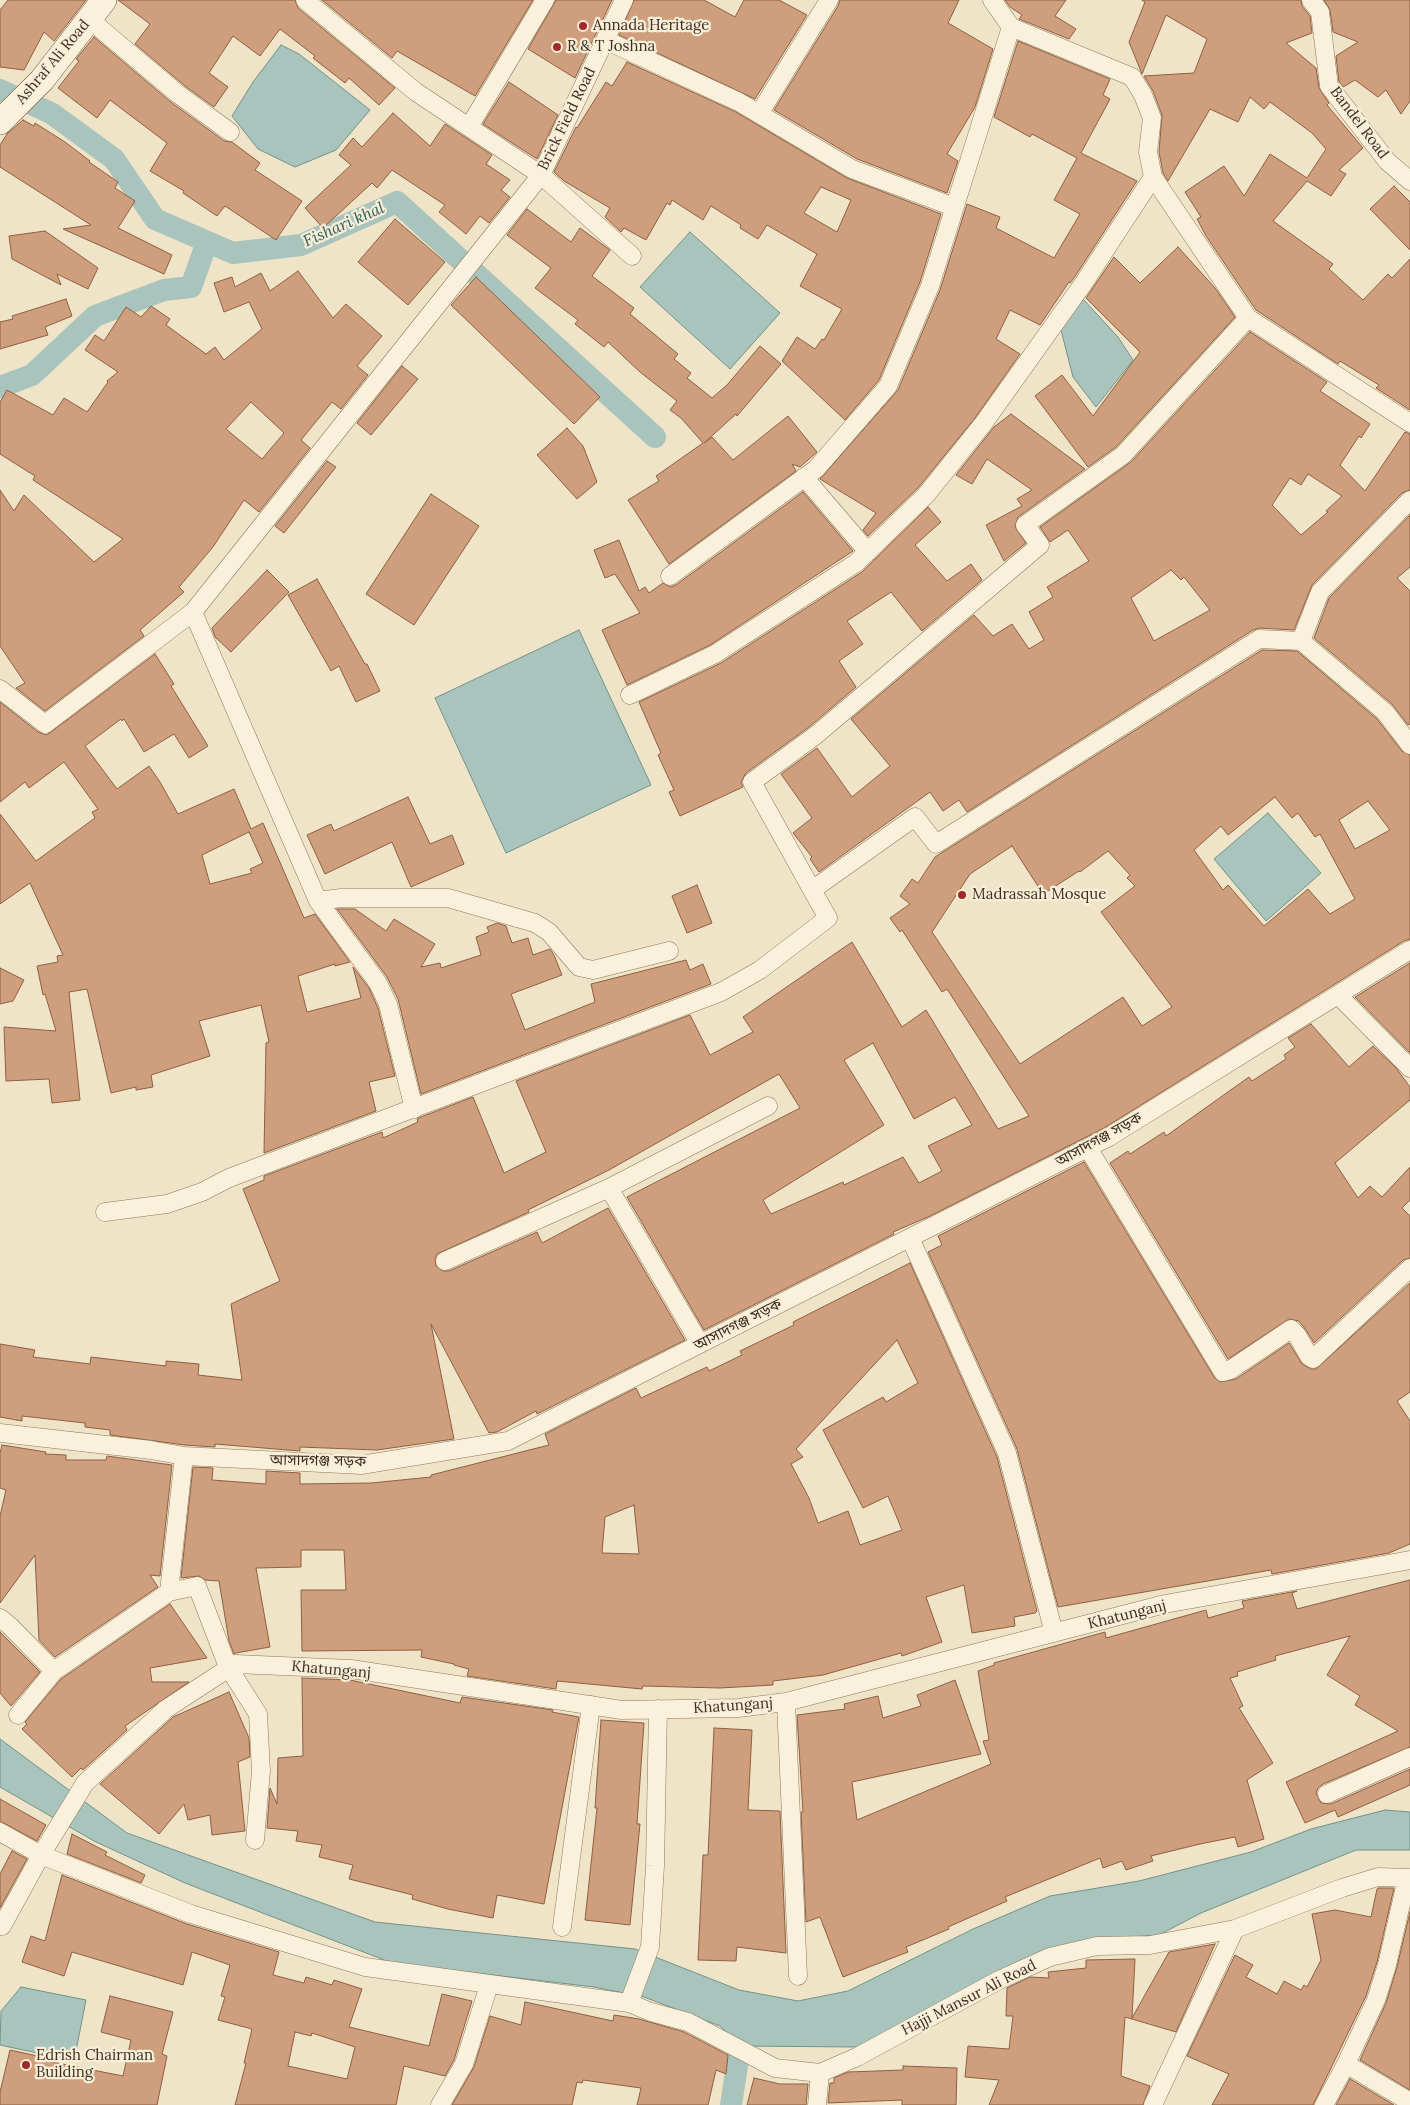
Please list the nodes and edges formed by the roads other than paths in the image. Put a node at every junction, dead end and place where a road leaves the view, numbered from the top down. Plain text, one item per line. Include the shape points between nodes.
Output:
1 (306, 0) edge
2 (545, 0) edge
3 (624, 0) edge
4 (829, 0) edge
5 (992, 0) edge
6 (1311, 0) edge
7 (96, 10) edge
8 (1011, 27) junction
9 (605, 40) junction
10 (759, 114) junction
11 (4, 118) edge
12 (469, 127) junction
13 (230, 132) dead end
14 (541, 175) junction
15 (1152, 177) junction
16 (1410, 181) edge
17 (954, 207) junction
18 (632, 256) dead end
19 (1248, 318) junction
20 (1410, 423) edge
21 (804, 478) junction
22 (1410, 500) edge
23 (868, 552) junction
24 (670, 576) dead end
25 (193, 612) junction
26 (1301, 640) junction
27 (0, 689) edge
28 (630, 695) dead end
29 (1410, 745) edge
30 (812, 890) junction
31 (318, 901) junction
32 (1410, 950) edge
33 (669, 951) dead end
34 (1338, 995) junction
35 (1410, 1068) edge
36 (768, 1106) dead end
37 (414, 1109) junction
38 (1088, 1148) junction
39 (609, 1188) junction
40 (105, 1212) dead end
41 (910, 1238) junction
42 (445, 1261) dead end
43 (1410, 1268) edge
44 (700, 1344) junction
45 (0, 1433) edge
46 (184, 1456) junction
47 (1409, 1562) edge
48 (170, 1592) junction
49 (0, 1618) edge
50 (1054, 1633) junction
51 (228, 1667) junction
52 (54, 1671) junction
53 (786, 1702) junction
54 (591, 1706) junction
55 (658, 1709) junction
56 (18, 1715) dead end
57 (1410, 1757) edge
58 (1326, 1794) dead end
59 (0, 1832) edge
60 (255, 1840) dead end
61 (46, 1848) junction
62 (1408, 1878) edge
63 (0, 1926) edge
64 (562, 1927) dead end
65 (1235, 1929) junction
66 (798, 1976) dead end
67 (489, 1985) junction
68 (629, 2003) junction
69 (1346, 2064) junction
70 (820, 2073) junction
71 (1410, 2102) edge
72 (440, 2105) edge
73 (817, 2105) edge
74 (1154, 2105) edge
75 (1324, 2105) edge

1 - 12 street via 416,92
2 - 12 street
3 - 9 street, Brick Field Road
4 - 10 street
5 - 8 street
6 - 16 street, Bandel Road via 1320,12 1329,86 1387,161
7 - 11 main road, Ashraf Ali Road via 42,80
7 - 13 street via 178,94
8 - 15 street via 1132,77 1152,118 1148,152
8 - 17 street
9 - 10 street
9 - 14 street, Brick Field Road
10 - 17 street via 852,169
12 - 14 street
14 - 18 street
14 - 25 street, Brick Field Road
15 - 19 street
15 - 23 street via 1083,284 983,424 926,495
17 - 21 street via 930,286 888,386
19 - 20 street
19 - 30 street via 1123,455 1025,525 1040,545 816,734 752,782
21 - 23 street
21 - 24 street
22 - 26 street via 1320,592
23 - 28 street via 715,654
25 - 27 street, Brick Field Road via 45,724
25 - 31 street
26 - 29 street via 1385,712
26 - 30 street via 1259,639 936,844 915,816
30 - 37 street via 828,918 760,970 721,992
31 - 33 street via 448,898 535,923 549,932 579,967 593,970
31 - 37 street via 378,983 388,1004
32 - 34 street, আসাদগঞ্জ সড়ক
34 - 35 street
34 - 38 street, আসাদগঞ্জ সড়ক
36 - 39 street
37 - 40 street via 167,1204
38 - 41 street, আসাদগঞ্জ সড়ক
38 - 43 street via 1222,1372 1230,1370 1291,1329 1314,1359
39 - 42 street
39 - 44 street
41 - 44 street, আসাদগঞ্জ সড়ক
41 - 50 street via 1007,1453
44 - 46 street, আসাদগঞ্জ সড়ক via 508,1441 361,1465
45 - 46 street, আসাদগঞ্জ সড়ক
46 - 48 street
47 - 50 street, Khatunganj via 1165,1604
48 - 51 street via 197,1586
48 - 52 street
49 - 52 street
50 - 53 street, Khatunganj
51 - 54 street, Khatunganj via 235,1664 351,1670
51 - 60 street via 258,1714 261,1772
51 - 61 street, Khatunganj via 166,1710 85,1783
52 - 56 street
53 - 55 street, Khatunganj via 738,1708
53 - 66 street
54 - 55 street, Khatunganj via 622,1710
54 - 64 street
55 - 68 street via 650,1947
57 - 58 street
59 - 61 street, Hajji Mansur Ali Road
61 - 63 street, Khatunganj
61 - 67 street, Hajji Mansur Ali Road via 192,1914 365,1967
62 - 65 street, Hajji Mansur Ali Road via 1378,1877
62 - 69 street via 1376,2000
65 - 70 street, Hajji Mansur Ali Road via 1150,1945 1097,1946 1050,1957 998,1980 857,2057
65 - 74 street
67 - 68 street, Hajji Mansur Ali Road
67 - 72 street via 464,2064
68 - 70 street, Hajji Mansur Ali Road via 688,2022 775,2068
69 - 71 street
69 - 75 street
70 - 73 street

